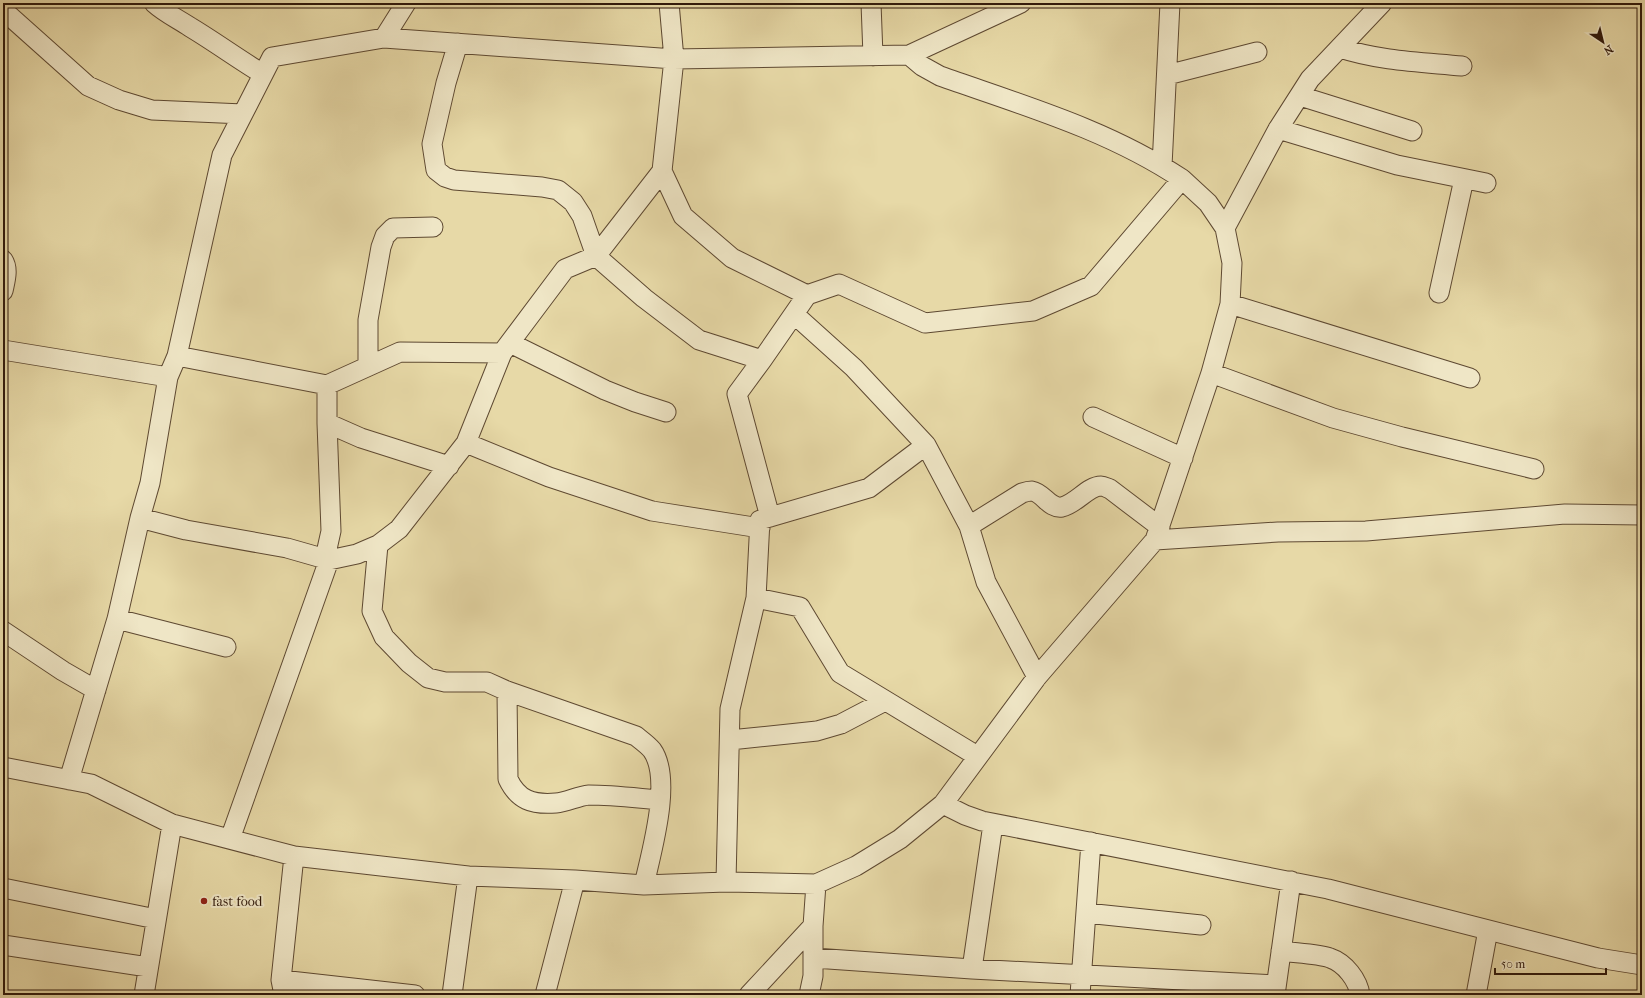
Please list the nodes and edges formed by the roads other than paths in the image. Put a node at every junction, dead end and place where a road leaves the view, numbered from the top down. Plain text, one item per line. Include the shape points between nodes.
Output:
1 (154, 3) edge
2 (406, 3) edge
3 (669, 3) edge
4 (871, 3) edge
5 (1021, 3) edge
6 (1170, 3) edge
7 (1382, 3) edge
8 (3, 10) edge
9 (384, 38) junction
10 (458, 43) junction
11 (1340, 48) junction
12 (1257, 52) dead end
13 (910, 55) junction
14 (873, 56) junction
15 (674, 59) junction
16 (1462, 66) dead end
17 (263, 74) junction
18 (1167, 75) junction
19 (1300, 96) junction
20 (243, 114) junction
21 (1278, 129) junction
22 (1412, 131) dead end
23 (1162, 166) junction
24 (662, 171) junction
25 (1182, 179) junction
26 (1464, 179) junction
27 (1486, 183) dead end
28 (433, 227) dead end
29 (1225, 228) junction
30 (596, 256) junction
31 (3, 260) edge
32 (3, 291) edge
33 (1439, 293) dead end
34 (807, 295) junction
35 (1230, 304) junction
36 (794, 314) junction
37 (506, 348) junction
38 (3, 350) edge
39 (177, 356) junction
40 (762, 360) junction
41 (368, 366) junction
42 (1211, 373) junction
43 (168, 377) junction
44 (1470, 378) dead end
45 (327, 385) junction
46 (666, 412) dead end
47 (1093, 417) dead end
48 (327, 423) junction
49 (466, 444) junction
50 (926, 445) junction
51 (1183, 458) junction
52 (449, 466) junction
53 (1534, 469) dead end
54 (1642, 515) edge
55 (140, 518) junction
56 (765, 523) junction
57 (969, 526) junction
58 (1158, 534) junction
59 (378, 545) junction
60 (327, 559) junction
61 (756, 598) junction
62 (117, 619) junction
63 (3, 631) edge
64 (226, 647) dead end
65 (1037, 677) junction
66 (96, 690) junction
67 (507, 691) junction
68 (885, 701) junction
69 (730, 740) junction
70 (977, 756) junction
71 (3, 767) edge
72 (69, 780) junction
73 (660, 800) junction
74 (943, 804) junction
75 (172, 824) junction
76 (993, 824) junction
77 (230, 839) junction
78 (1091, 842) junction
79 (294, 856) junction
80 (468, 876) junction
81 (575, 880) junction
82 (1291, 881) junction
83 (726, 882) junction
84 (816, 884) junction
85 (644, 885) junction
86 (3, 888) edge
87 (1086, 913) junction
88 (156, 919) junction
89 (1201, 925) dead end
90 (813, 926) junction
91 (1488, 930) junction
92 (3, 945) edge
93 (1281, 951) junction
94 (814, 958) junction
95 (1642, 965) edge
96 (148, 967) junction
97 (972, 969) junction
98 (1081, 974) junction
99 (283, 987) edge
100 (1276, 990) edge
101 (144, 995) edge
102 (415, 995) edge
103 (452, 995) edge
104 (545, 995) edge
105 (749, 995) edge
106 (809, 995) edge
107 (1080, 995) edge
108 (1360, 995) edge
109 (1476, 995) edge

1 - 17 street via 230,55
2 - 9 street
3 - 15 street
4 - 14 street
5 - 13 street
6 - 18 street
7 - 11 street
8 - 20 street via 88,86 113,97 152,110
9 - 10 street
9 - 17 street via 272,57
10 - 15 street
10 - 30 street via 432,144 436,170 454,180 558,190 573,202 582,216
11 - 16 street via 1385,59
11 - 19 street via 1310,79
12 - 18 street
13 - 14 street
13 - 23 street via 922,66 940,76 1086,128
14 - 15 street
15 - 24 street
17 - 20 street
18 - 23 street
19 - 21 street
19 - 22 street
20 - 39 street via 222,155
21 - 26 street via 1397,164
21 - 29 street
23 - 25 street
24 - 30 street
24 - 34 street via 683,216 721,249 732,258
25 - 29 street via 1208,203
25 - 34 street via 1091,286 1033,311 925,323 839,284
26 - 27 street
26 - 33 street
28 - 41 street via 393,228 385,236 368,320
29 - 35 street via 1232,264
30 - 37 street via 566,269
30 - 40 street via 698,340
31 - 32 street via 7,276
34 - 36 street
35 - 42 street
35 - 44 street
36 - 40 street
36 - 50 street via 854,368
37 - 41 street via 400,352
37 - 46 street via 605,390
37 - 49 street
38 - 43 street
39 - 43 street
39 - 45 street
40 - 56 street via 737,394
41 - 45 street
42 - 51 street
42 - 53 street via 1332,418
43 - 55 street via 150,483
45 - 48 street
47 - 51 street
48 - 52 street via 362,438
48 - 60 street via 331,531
49 - 52 street
49 - 56 street via 549,477 652,511
50 - 56 street via 869,488
50 - 57 street
51 - 58 street
52 - 59 street via 399,528
54 - 58 street via 1565,514 1366,531
55 - 60 street via 186,530 287,548
55 - 62 street
56 - 61 street
57 - 58 street via 1022,493 1037,493 1053,506 1060,507 1102,486 1110,489
57 - 65 street via 986,582
58 - 65 street
59 - 60 street via 357,554
59 - 67 street via 372,610 384,637 428,678 445,682 487,682
60 - 77 street
61 - 68 street via 800,607 840,673
61 - 69 street via 730,709
62 - 64 street
62 - 66 street
63 - 66 street
65 - 70 street
66 - 72 street
67 - 73 street via 636,736 652,751 660,768
67 - 73 street via 508,779 514,791 523,799 556,803 587,795
68 - 69 street via 841,724 817,731
68 - 70 street
69 - 83 street
70 - 74 street
71 - 72 street
72 - 75 street via 91,784
73 - 85 street
74 - 76 street via 965,815
74 - 84 street via 900,839 856,866
75 - 77 street
75 - 88 street
76 - 78 street
76 - 97 street
77 - 79 street
78 - 82 street
78 - 87 street
79 - 80 street
79 - 99 street
80 - 81 street
80 - 103 street
81 - 85 street
81 - 104 street
82 - 91 street
82 - 93 street
83 - 84 street
83 - 85 street
84 - 90 street
86 - 88 street
87 - 89 street
87 - 98 street
88 - 96 street
90 - 94 street
90 - 105 street
91 - 95 street via 1598,958
91 - 109 street
92 - 96 street
93 - 100 street
93 - 108 street via 1330,958 1343,965 1354,978
94 - 97 street
94 - 106 street
96 - 101 street
97 - 98 street
98 - 100 street
98 - 107 street
99 - 102 street

